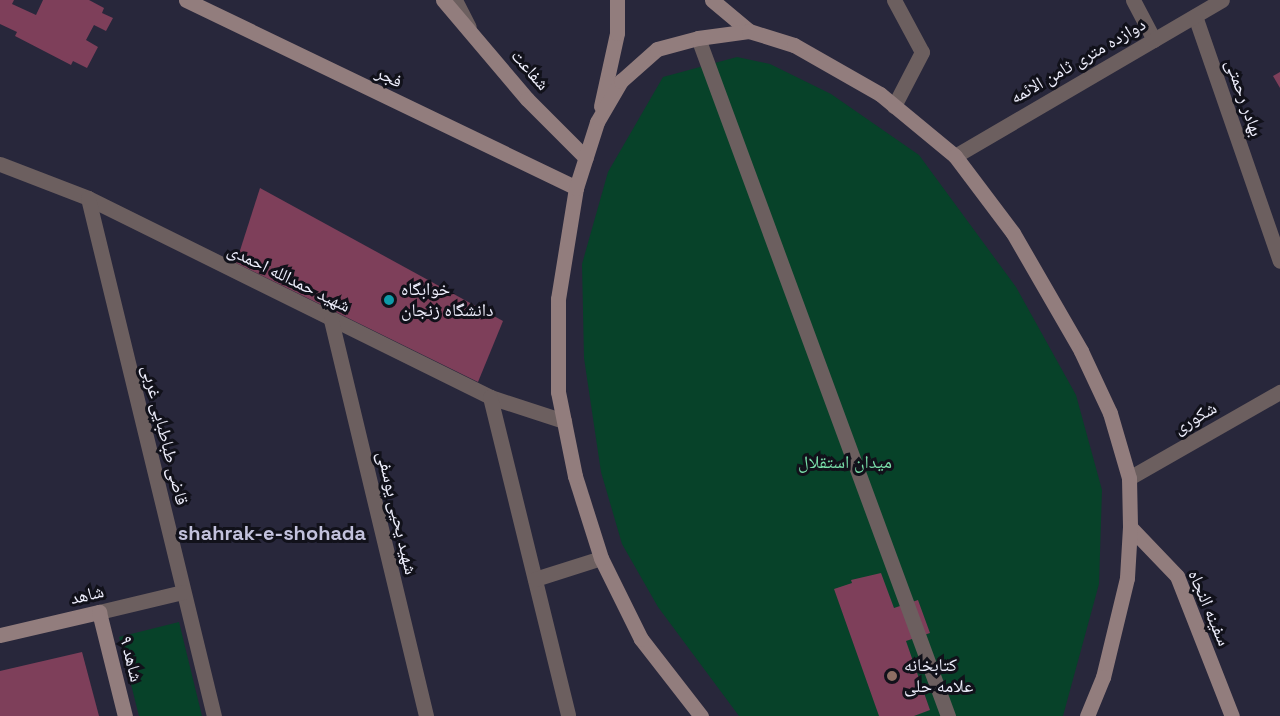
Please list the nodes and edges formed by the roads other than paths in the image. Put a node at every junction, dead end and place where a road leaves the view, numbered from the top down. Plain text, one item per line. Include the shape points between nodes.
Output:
1 (186, 0) edge
2 (443, 0) edge
3 (455, 0) edge
4 (617, 0) edge
5 (712, 0) edge
6 (894, 0) edge
7 (1133, 0) edge
8 (1222, 0) edge
9 (1195, 16) junction
10 (749, 31) junction
11 (474, 34) junction
12 (698, 38) junction
13 (1154, 40) junction
14 (894, 106) junction
15 (597, 122) junction
16 (955, 156) junction
17 (586, 158) junction
18 (0, 164) edge
19 (576, 188) junction
20 (88, 198) junction
21 (1280, 261) edge
22 (331, 320) junction
23 (1280, 392) edge
24 (490, 397) junction
25 (564, 421) junction
26 (1129, 478) junction
27 (1130, 527) junction
28 (601, 558) junction
29 (535, 579) junction
30 (183, 592) junction
31 (99, 612) junction
32 (0, 635) edge
33 (568, 715) edge
34 (124, 716) edge
35 (214, 716) edge
36 (426, 716) edge
37 (701, 716) edge
38 (948, 716) edge
39 (1087, 716) edge
40 (1232, 716) edge

1 - 19 main road, فجر
2 - 11 main road
3 - 11 street, شفاعت
4 - 15 main road via 617,33
5 - 10 main road
6 - 14 street via 922,51
7 - 13 street
8 - 9 street, دوازده متری ثامن الائمه
9 - 13 street, دوازده متری ثامن الائمه
9 - 21 street, بهادر رحمتی
10 - 12 main road
10 - 14 main road via 794,45
11 - 17 main road, شفاعت via 527,99
12 - 15 main road via 657,49 621,81
12 - 38 street
13 - 16 street, دوازده متری ثامن الائمه
14 - 16 main road
15 - 17 main road
16 - 26 main road via 1013,233 1080,351 1110,412
17 - 19 main road
18 - 20 street, شهید حمدالله احمدی
19 - 25 main road via 558,299 558,392
20 - 22 street, شهید حمدالله احمدی
20 - 30 street, قاضی طباطبایی غربی
22 - 24 street, شهید حمدالله احمدی
22 - 36 street, شهید یحیی یوسفی
23 - 26 street, شکوری
24 - 25 street, شهید حمدالله احمدی
24 - 29 street
25 - 28 main road via 575,476
26 - 27 main road
27 - 39 main road via 1127,578 1103,676
27 - 40 main road, سفینه النجاه via 1177,576
28 - 29 street
28 - 37 main road via 641,639
29 - 33 street
30 - 31 street, شاهد
30 - 35 street, قاضی طباطبایی غربی
31 - 32 main road, شاهد
31 - 34 main road, شاهد ۹

